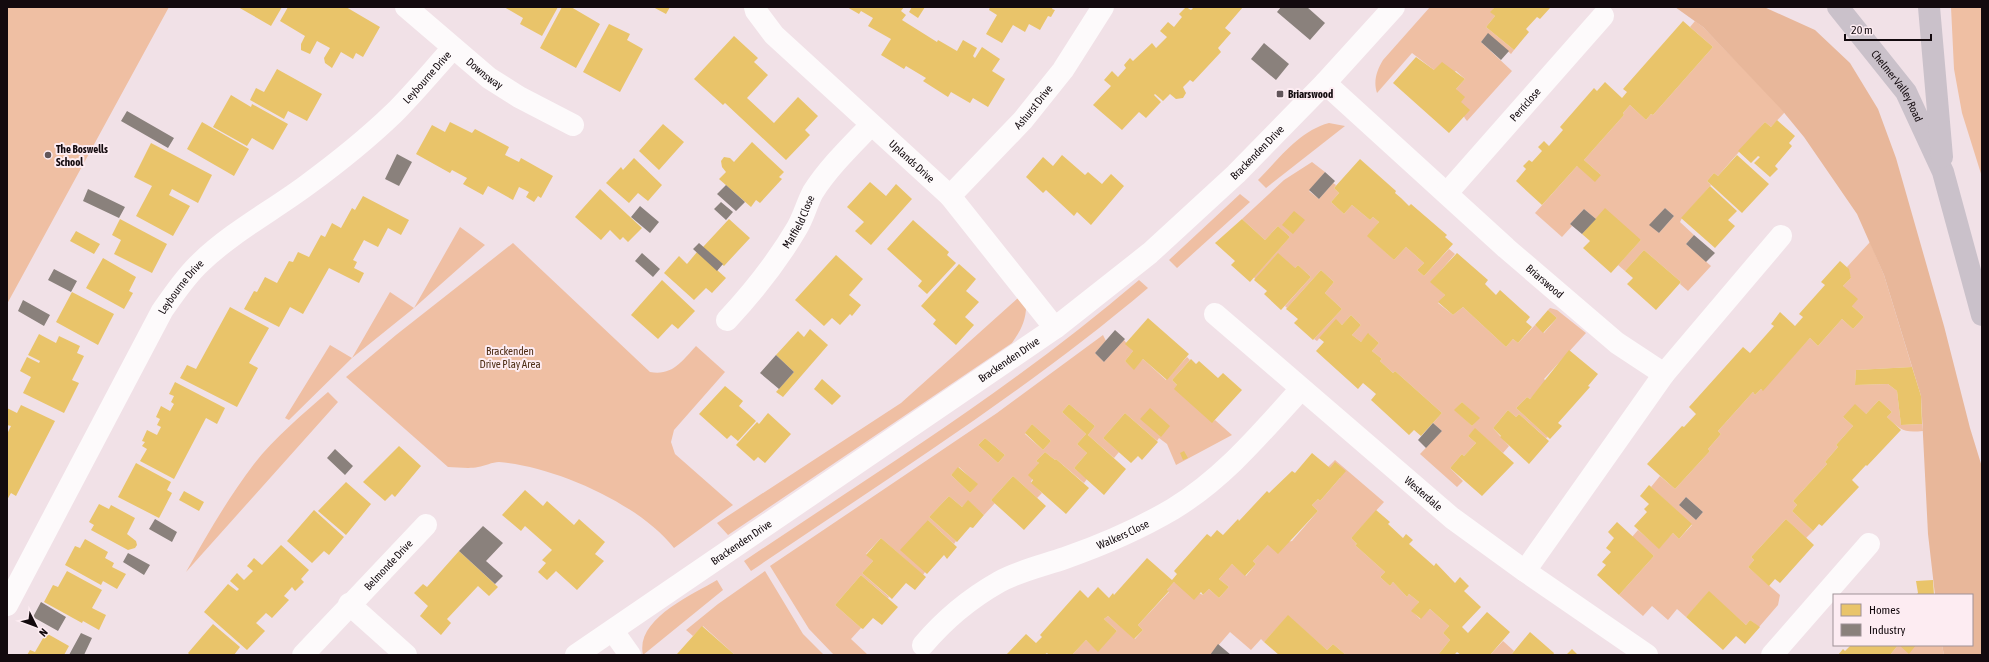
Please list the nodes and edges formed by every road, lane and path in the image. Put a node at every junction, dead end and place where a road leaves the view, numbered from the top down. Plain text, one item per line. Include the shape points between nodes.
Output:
1 (406, 7) edge
2 (755, 7) edge
3 (1103, 7) edge
4 (1394, 7) edge
5 (1838, 7) edge
6 (1930, 7) edge
7 (1603, 16) dead end
8 (453, 48) junction
9 (1325, 83) junction
10 (871, 124) junction
11 (573, 125) dead end
12 (1943, 172) junction
13 (1447, 193) junction
14 (950, 196) junction
15 (1781, 236) dead end
16 (1215, 314) dead end
17 (1982, 315) edge
18 (727, 320) dead end
19 (1055, 328) junction
20 (1664, 374) junction
21 (1301, 389) junction
22 (426, 525) dead end
23 (1869, 544) dead end
24 (1526, 571) junction
25 (349, 604) junction
26 (7, 605) edge
27 (613, 631) junction
28 (923, 645) dead end
29 (303, 655) edge
30 (406, 655) edge
31 (576, 655) edge
32 (630, 655) edge
33 (1647, 655) edge
34 (1772, 655) edge

1 - 8 street, Downsway
2 - 10 street, Uplands Drive via 774,35
3 - 14 street, Ashurst Drive via 1063,70 1024,120
4 - 9 street, Brackenden Drive
5 - 12 main road, Chelmer Valley Road via 1906,92
6 - 12 main road, Chelmer Valley Road
7 - 13 street, Perriclose
8 - 11 street, Downsway via 489,78 518,97
8 - 26 street, Leybourne Drive via 394,113 376,129 308,185 224,243 200,263 179,287 162,311
9 - 13 street, Briarswood
9 - 19 street, Brackenden Drive via 1236,174 1150,253
10 - 14 street, Uplands Drive
10 - 18 street, Matfield Close via 832,166 813,192 798,226 776,262
12 - 17 main road, Chelmer Valley Road
13 - 20 street, Briarswood via 1506,248 1617,343
14 - 19 street, Uplands Drive
15 - 20 street
16 - 21 street, Westerdale
19 - 27 street, Brackenden Drive
20 - 24 street
21 - 24 street, Westerdale via 1452,518
21 - 28 street, Walkers Close via 1234,461 1204,488 1172,509 1122,535 1089,550 1001,581 964,603
22 - 25 street, Belmonde Drive
23 - 34 street
24 - 33 street, Westerdale
25 - 29 street, Belmonde Drive
25 - 30 street
27 - 31 street, Brackenden Drive
27 - 32 street

